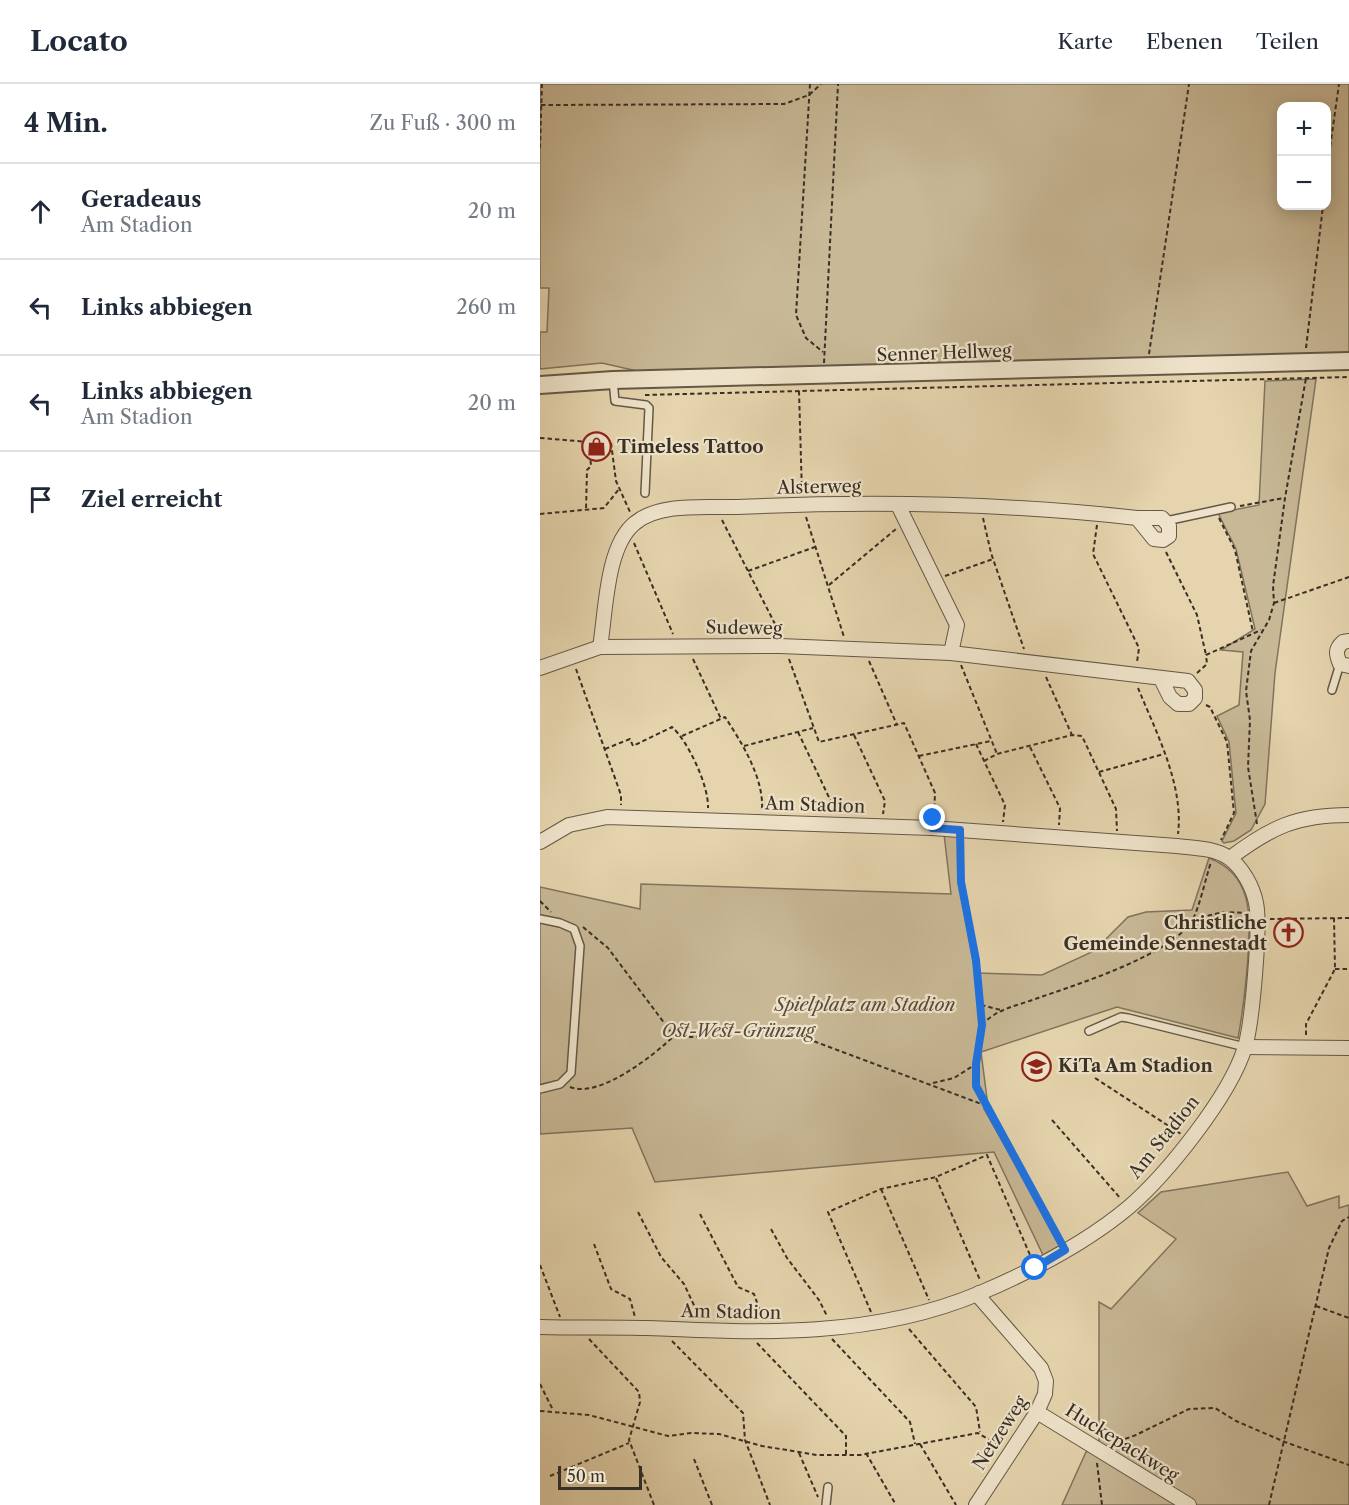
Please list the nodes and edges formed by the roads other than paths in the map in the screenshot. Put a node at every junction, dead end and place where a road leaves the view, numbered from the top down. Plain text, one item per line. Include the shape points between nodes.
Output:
1 (1349, 361) edge
2 (613, 380) junction
3 (540, 385) edge
4 (645, 493) dead end
5 (898, 505) junction
6 (1231, 507) road end
7 (1137, 518) junction
8 (1166, 521) junction
9 (1349, 642) edge
10 (600, 646) junction
11 (956, 654) junction
12 (1345, 665) edge
13 (540, 668) edge
14 (1161, 679) junction
15 (1332, 690) dead end
16 (1349, 815) edge
17 (540, 842) edge
18 (1230, 858) junction
19 (540, 919) edge
20 (1089, 1031) dead end
21 (1245, 1047) junction
22 (1349, 1048) edge
23 (540, 1089) edge
24 (982, 1292) junction
25 (540, 1327) edge
26 (1037, 1412) junction
27 (828, 1487) dead end
28 (826, 1505) edge
29 (976, 1505) edge
30 (1189, 1505) edge

1 - 2 street, Senner Hellweg via 1306,370 1147,366
2 - 3 street, Senner Hellweg
2 - 4 lane via 615,401 649,408
5 - 7 street, Alsterweg via 981,506
5 - 10 street, Alsterweg via 802,504 665,511 637,521 618,543
5 - 11 street via 957,625
6 - 8 lane
7 - 8 street, Alsterweg
7 - 8 street via 1154,539 1163,540 1170,533
9 - 12 street via 1337,647 1336,656
10 - 11 street, Sudeweg via 780,646
10 - 13 street, Sudeweg
11 - 14 street, Sudeweg
12 - 15 lane
14 - 14 street, Sudeweg via 1178,704 1189,704 1195,698 1188,681
16 - 18 street via 1295,820 1260,835
17 - 18 street, Am Stadion via 581,821 620,817 1059,835 1215,851
18 - 21 street, Am Stadion via 1253,891 1258,916
19 - 23 lane via 570,927 579,940 572,1067 564,1081
20 - 21 lane via 1121,1017
21 - 22 street
21 - 24 street, Am Stadion via 1214,1105 1190,1139 1128,1207 1035,1268
24 - 25 street, Am Stadion via 901,1320 829,1330
24 - 26 street, Netzeweg via 981,1299 1041,1368 1045,1394
26 - 29 street, Netzeweg
26 - 30 street, Huckepackweg
27 - 28 lane

